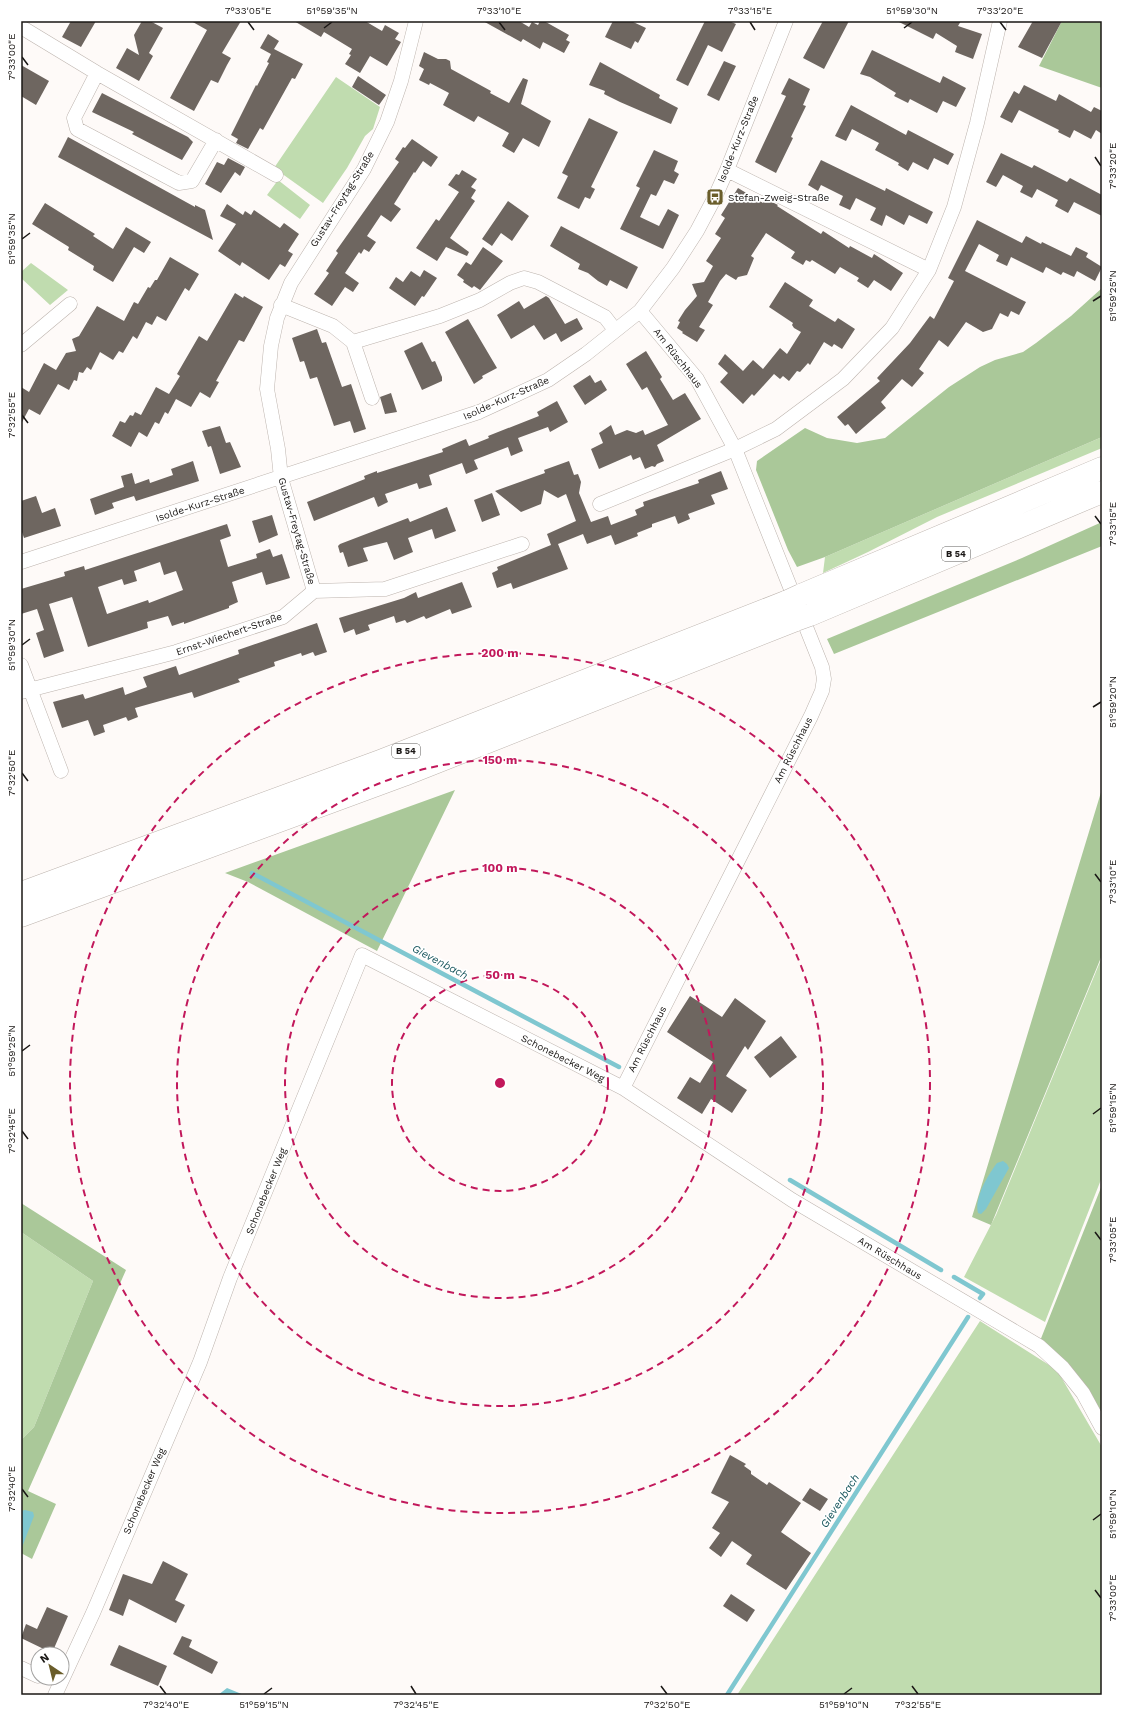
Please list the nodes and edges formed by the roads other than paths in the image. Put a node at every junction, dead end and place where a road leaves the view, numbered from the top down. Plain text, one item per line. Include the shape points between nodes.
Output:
1 (416, 21) edge
2 (786, 21) edge
3 (1000, 21) edge
4 (21, 27) edge
5 (97, 73) junction
6 (216, 140) junction
7 (727, 170) junction
8 (276, 175) dead end
9 (929, 270) junction
10 (70, 304) dead end
11 (281, 305) junction
12 (640, 311) junction
13 (616, 330) junction
14 (353, 342) junction
15 (21, 345) edge
16 (372, 398) dead end
17 (735, 449) junction
18 (1102, 468) edge
19 (281, 478) junction
20 (1102, 492) edge
21 (600, 504) dead end
22 (522, 544) dead end
23 (21, 562) edge
24 (314, 591) junction
25 (21, 665) edge
26 (26, 690) edge
27 (61, 771) dead end
28 (21, 893) edge
29 (47, 907) junction
30 (21, 916) edge
31 (21, 922) edge
32 (622, 1088) junction
33 (1102, 1428) edge
34 (57, 1690) edge

1 - 11 street, Gustav-Freytag-Straße via 388,122 364,168 300,265
2 - 7 street, Isolde-Kurz-Straße
3 - 9 street via 977,123 956,199
4 - 5 street
5 - 6 street
5 - 6 street via 74,118 77,129 179,183 192,181
6 - 8 street
7 - 9 street
7 - 12 street, Isolde-Kurz-Straße via 697,231
9 - 17 street via 892,328 843,379 776,429
10 - 15 street
11 - 14 street via 333,326
11 - 19 street, Gustav-Freytag-Straße via 271,346 267,388
12 - 13 street, Isolde-Kurz-Straße
12 - 17 street, Am Rüschhaus via 697,379
13 - 14 street via 605,317 538,282 524,278 440,316
13 - 19 street, Isolde-Kurz-Straße via 548,380 478,412
14 - 16 street
17 - 21 street
17 - 32 street, Am Rüschhaus via 813,641 824,679 811,716
18 - 28 highway, B 54 via 795,598 380,761
19 - 23 street, Isolde-Kurz-Straße
19 - 24 street, Gustav-Freytag-Straße
20 - 29 highway, B 54 via 803,618 404,775
22 - 24 street via 385,588
24 - 26 street, Ernst-Wiechert-Straße via 283,617 176,652
25 - 26 street
26 - 27 street
29 - 30 highway, B 54
29 - 31 highway
32 - 33 street, Am Rüschhaus via 792,1200 1040,1346 1063,1368 1083,1393
32 - 34 street, Schonebecker Weg via 362,955 233,1271 200,1362 93,1613

